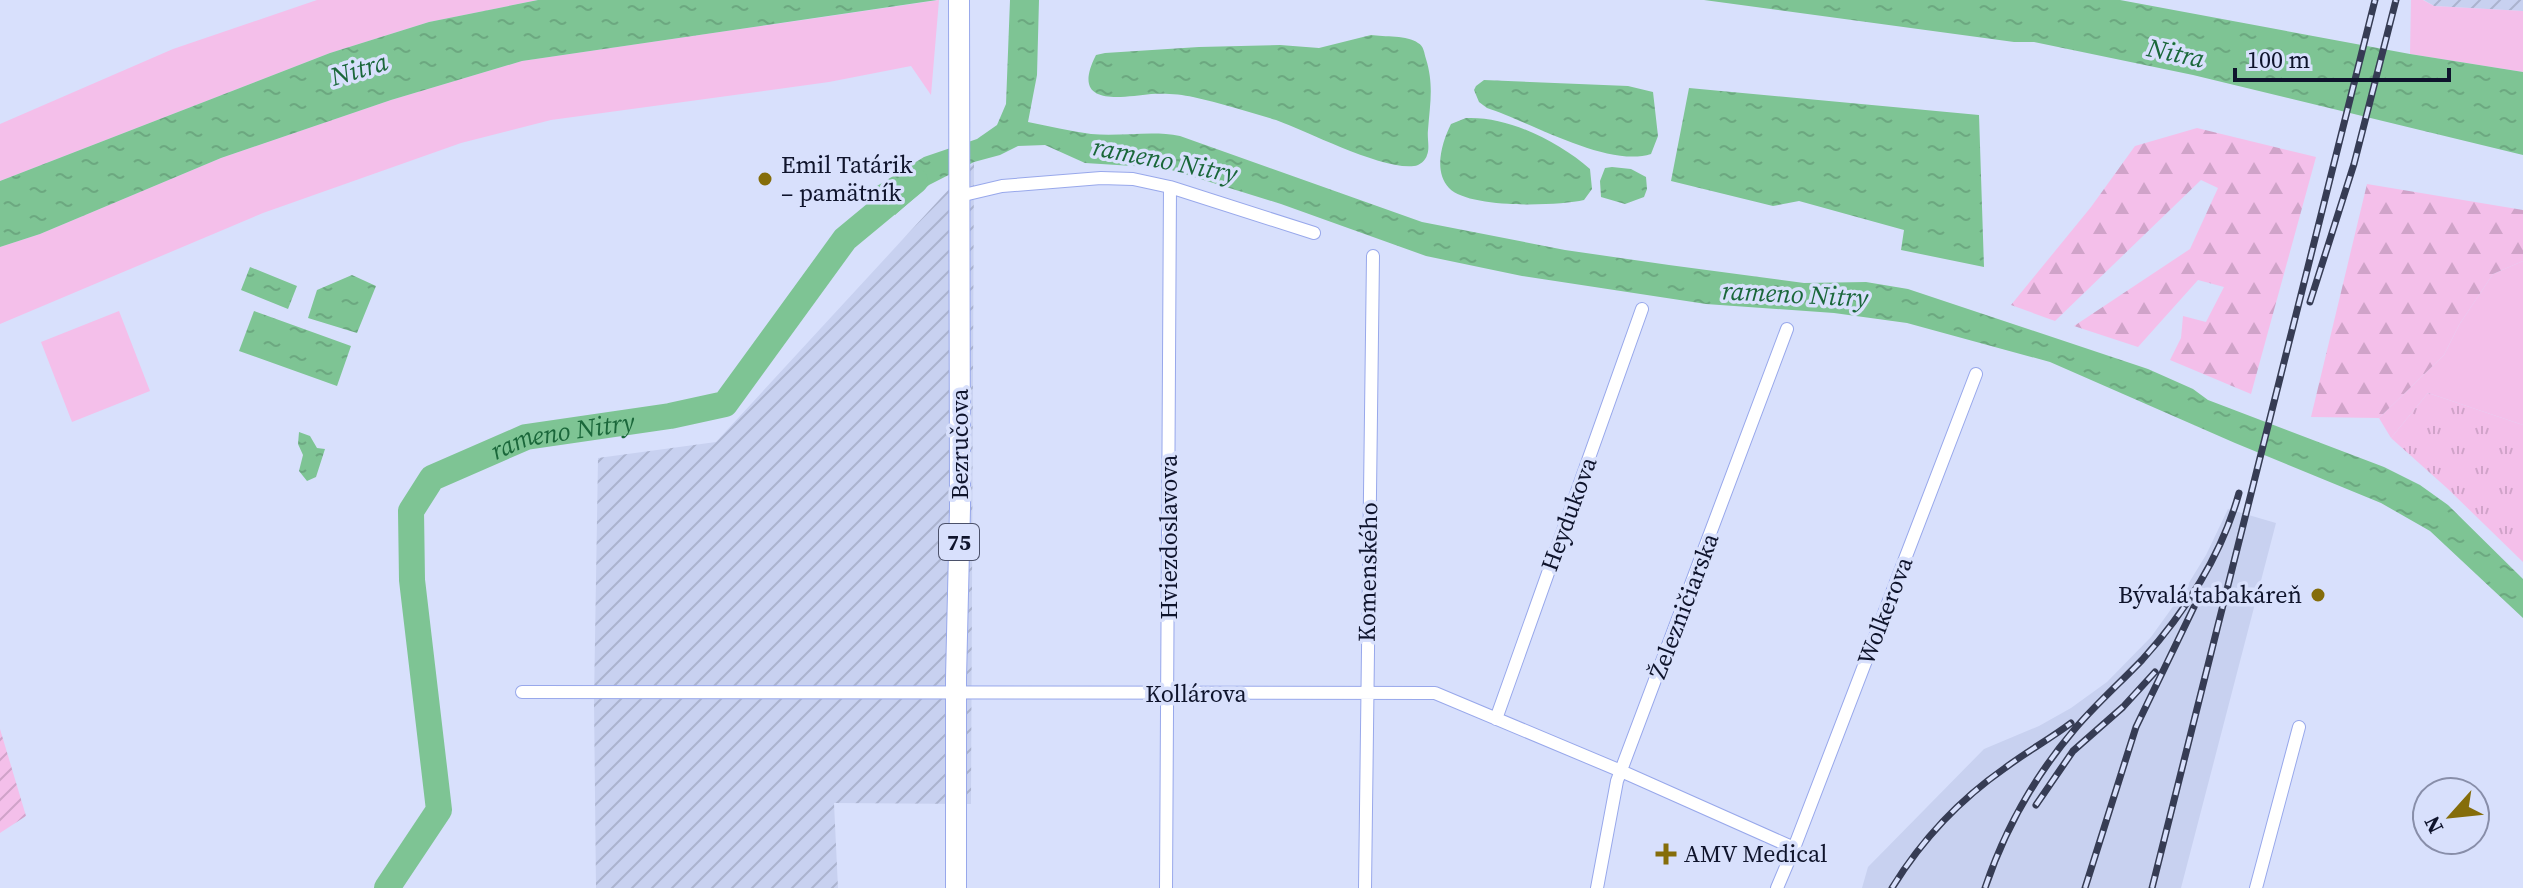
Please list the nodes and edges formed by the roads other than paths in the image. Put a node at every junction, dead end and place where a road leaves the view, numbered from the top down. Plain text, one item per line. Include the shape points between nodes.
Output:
1 (959, 0) edge
2 (1170, 187) junction
3 (964, 188) junction
4 (1314, 233) dead end
5 (1373, 256) dead end
6 (1642, 309) dead end
7 (1787, 329) dead end
8 (1976, 374) dead end
9 (522, 692) dead end
10 (956, 693) junction
11 (1168, 694) junction
12 (1367, 695) junction
13 (1496, 719) junction
14 (2299, 727) dead end
15 (1621, 771) junction
16 (1794, 848) junction
17 (956, 888) edge
18 (1166, 888) edge
19 (1365, 888) edge
20 (1597, 888) edge
21 (1777, 888) edge
22 (2256, 888) edge

1 - 3 main road, Bezručova / 75
2 - 3 street via 1101,178
2 - 4 street
2 - 11 street, Hviezdoslavova
3 - 10 main road, Bezručova / 75
5 - 12 street, Komenského
6 - 13 street, Heydukova
7 - 15 street, Železničiarska
8 - 16 street, Wolkerova
9 - 10 street, Kollárova
10 - 11 street, Kollárova
10 - 17 main road, Bezručova / 75
11 - 12 street, Kollárova
11 - 18 street, Hviezdoslavova
12 - 13 street, Kollárova via 1435,693
12 - 19 street, Komenského
13 - 15 street, Kollárova
14 - 22 street
15 - 16 street, Kollárova
15 - 20 street, Železničiarska
16 - 21 street

